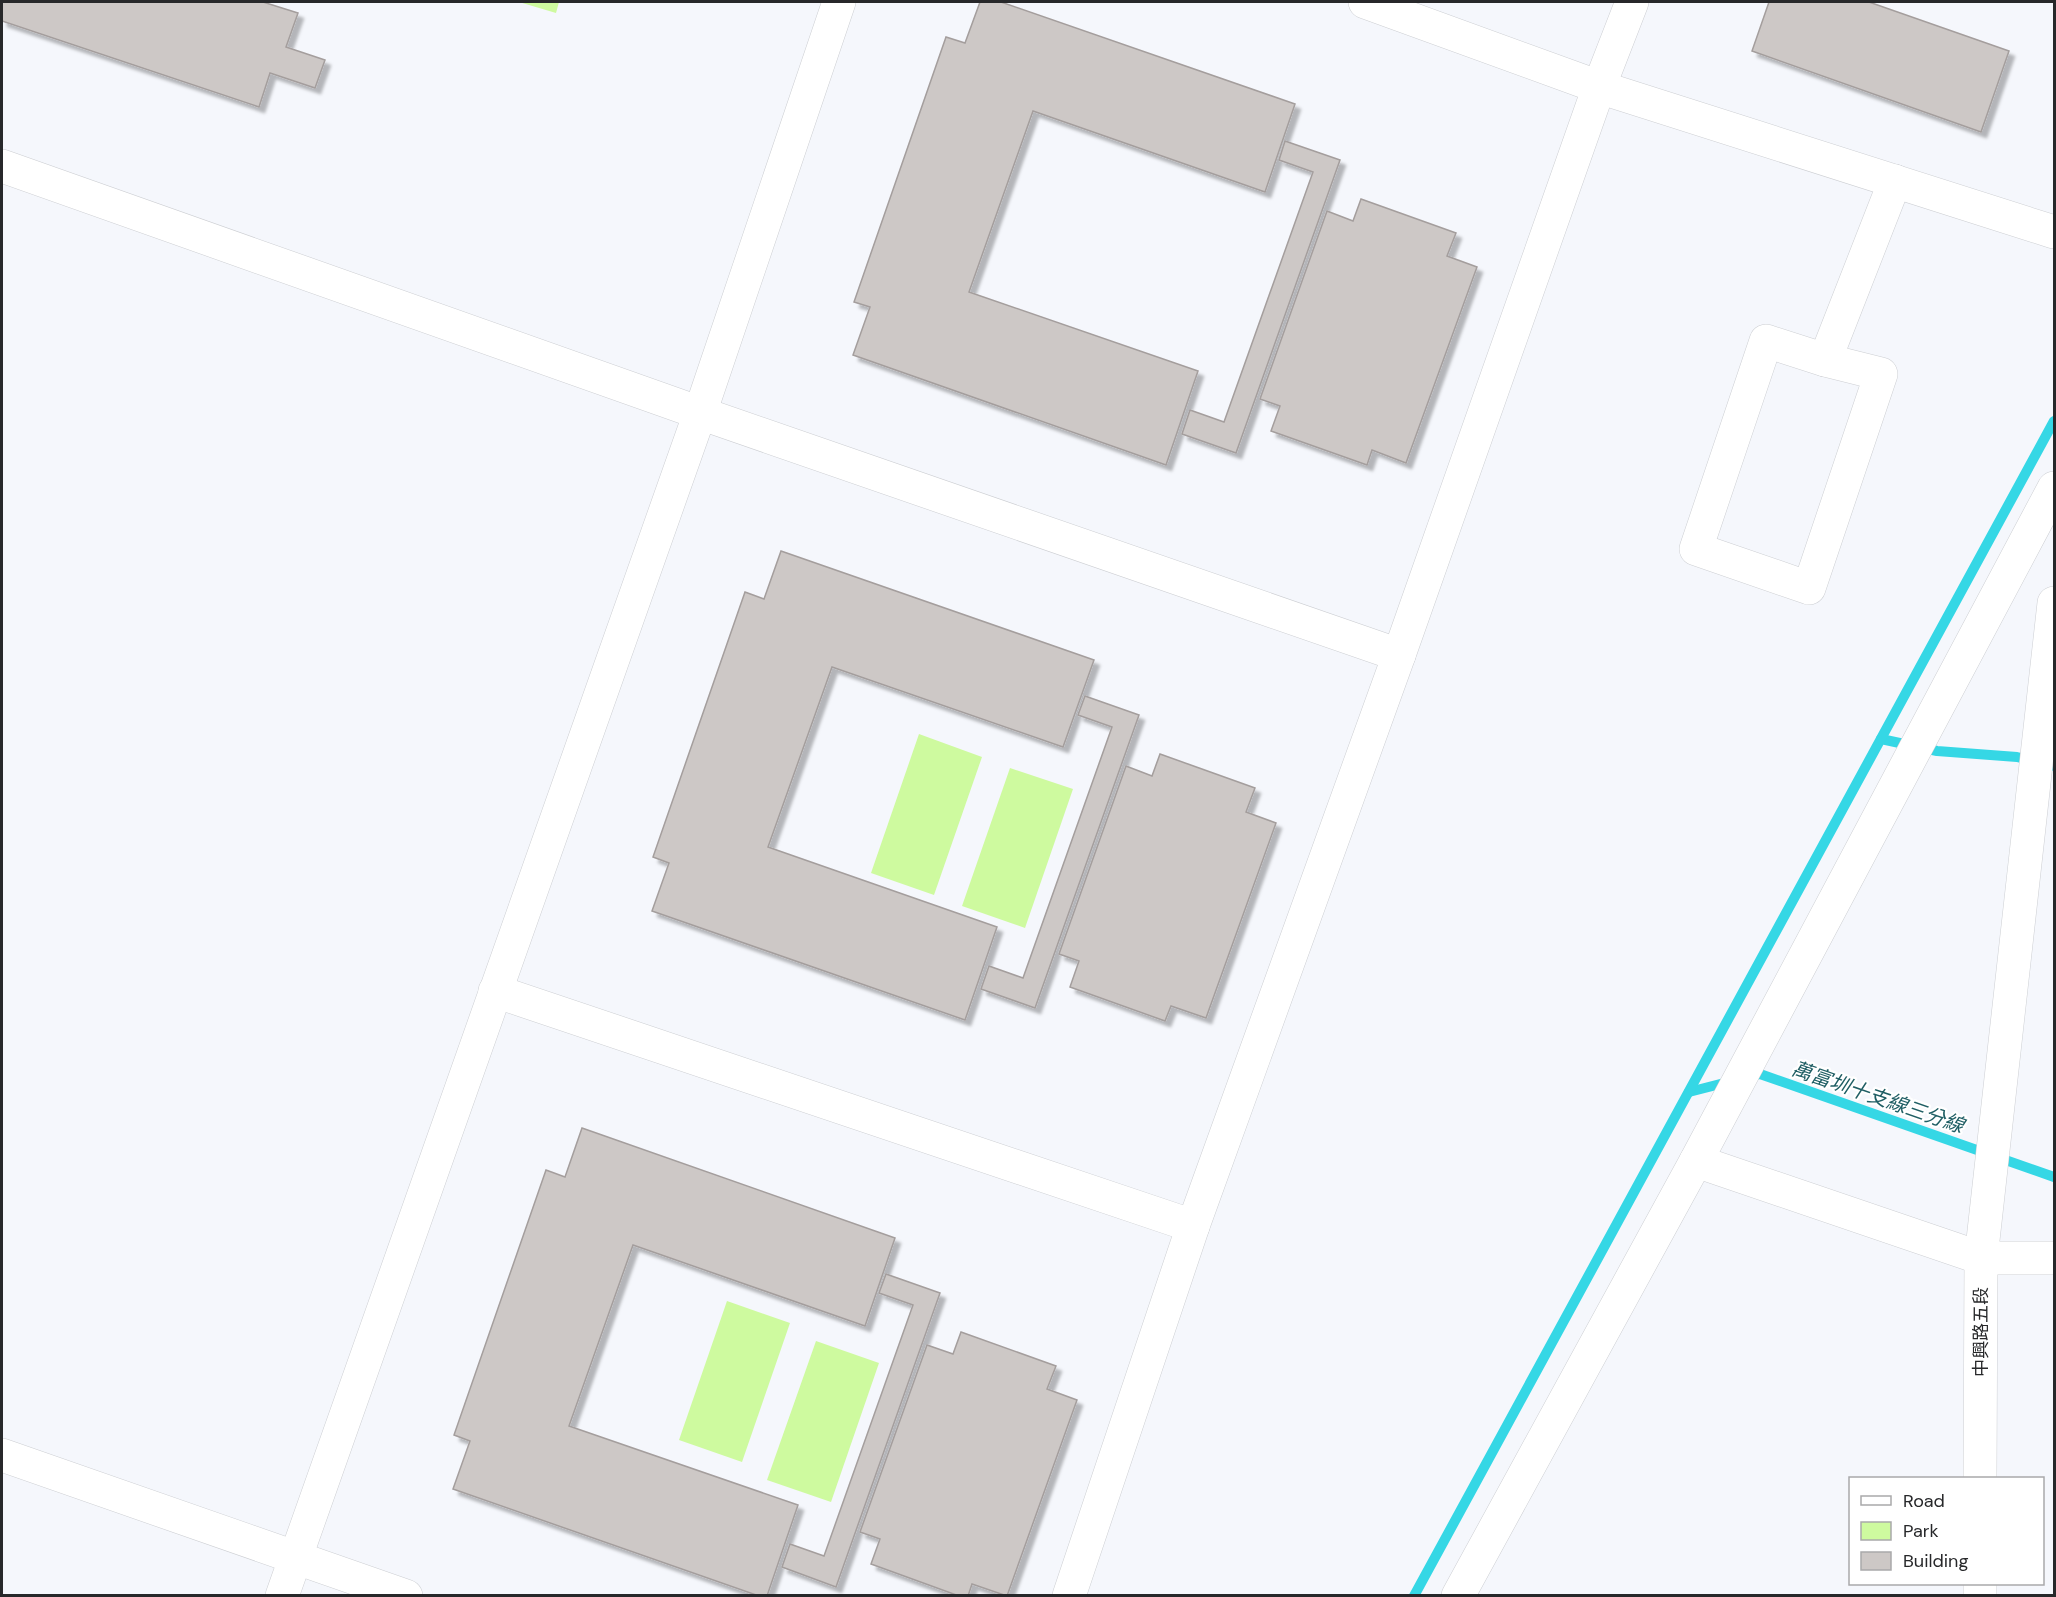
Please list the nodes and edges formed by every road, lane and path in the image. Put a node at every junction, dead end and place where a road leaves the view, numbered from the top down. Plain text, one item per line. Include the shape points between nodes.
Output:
1 (839, 2) edge
2 (1365, 2) edge
3 (1632, 2) edge
4 (1599, 87) junction
5 (2, 166) edge
6 (1895, 181) junction
7 (2055, 232) edge
8 (1825, 360) junction
9 (700, 413) junction
10 (2055, 488) edge
11 (2055, 603) edge
12 (1400, 655) junction
13 (495, 991) junction
14 (1696, 1161) junction
15 (1193, 1226) junction
16 (1981, 1258) junction
17 (2055, 1258) edge
18 (2, 1455) edge
19 (1980, 1477) edge
20 (294, 1558) junction
21 (282, 1596) edge
22 (406, 1596) edge
23 (1069, 1596) edge
24 (1458, 1596) edge

1 - 9 street
2 - 4 street
3 - 4 street
4 - 6 street
4 - 12 street
5 - 9 street
6 - 7 street
6 - 8 street
8 - 8 street via 1766,341 1696,549 1809,588 1881,374
9 - 12 street
9 - 13 street
10 - 14 street
11 - 16 street, 中興路五段
12 - 15 street
13 - 15 street
13 - 20 street
14 - 16 street
14 - 24 street
15 - 23 street
16 - 17 street
16 - 19 street, 中興路五段
18 - 20 street
20 - 21 street
20 - 22 street

